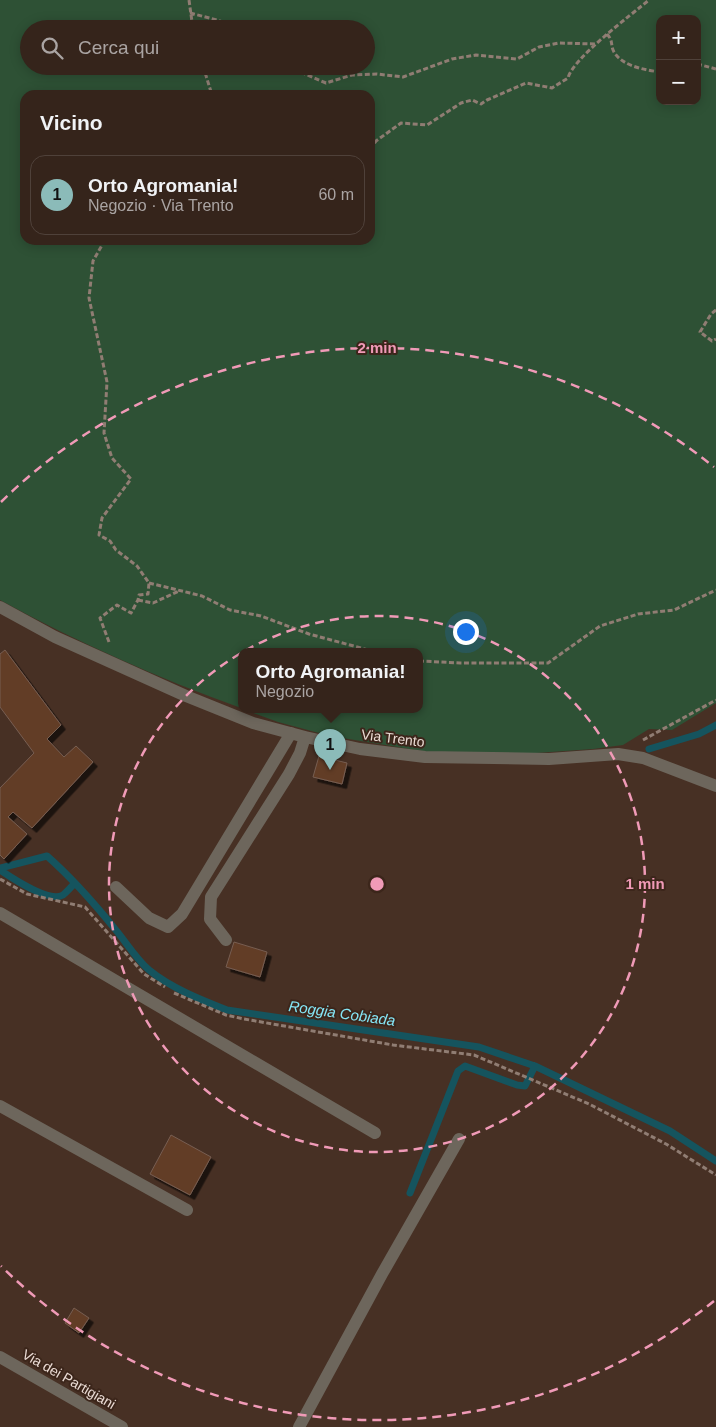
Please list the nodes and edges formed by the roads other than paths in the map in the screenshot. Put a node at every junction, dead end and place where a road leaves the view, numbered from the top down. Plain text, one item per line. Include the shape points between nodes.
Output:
1 (0, 607) edge
2 (291, 733) junction
3 (305, 737) junction
4 (716, 786) edge
5 (116, 887) dead end
6 (0, 913) edge
7 (226, 940) dead end
8 (0, 1106) edge
9 (375, 1133) dead end
10 (459, 1139) dead end
11 (187, 1210) dead end
12 (0, 1357) edge
13 (122, 1427) edge
14 (299, 1427) edge

1 - 2 street, Via Trento via 186,696 253,723
2 - 3 street, Via Trento
2 - 5 street via 182,914 168,927 149,918
3 - 4 street, Via Trento via 360,749 425,757 519,759 618,754 642,758
3 - 7 street via 289,774 211,896 210,919
6 - 9 street
8 - 11 street
10 - 14 street
12 - 13 street, Via dei Partigiani

